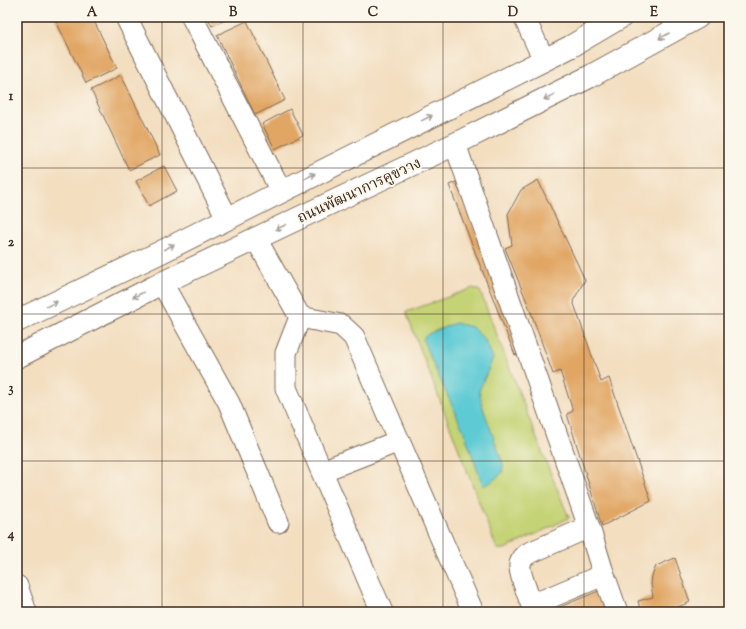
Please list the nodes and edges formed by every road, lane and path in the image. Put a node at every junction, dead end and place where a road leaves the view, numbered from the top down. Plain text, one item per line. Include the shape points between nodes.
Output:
1 (126, 17) edge
2 (192, 17) edge
3 (698, 17) edge
4 (526, 18) edge
5 (617, 18) edge
6 (544, 60) junction
7 (456, 144) junction
8 (281, 191) junction
9 (227, 218) junction
10 (256, 239) junction
11 (162, 283) junction
12 (300, 318) junction
13 (17, 321) edge
14 (17, 357) edge
15 (399, 441) junction
16 (322, 471) junction
17 (278, 522) dead end
18 (590, 527) junction
19 (602, 569) junction
20 (17, 586) edge
21 (533, 609) edge
22 (26, 612) edge
23 (382, 612) edge
24 (473, 612) edge
25 (617, 612) edge

1 - 9 street
2 - 8 street
3 -> 7 main road, ถนนพัฒนาการคูขวาง via 589,77
4 - 6 street
5 - 6 main road
8 -> 6 main road
7 -> 10 main road, ถนนพัฒนาการคูขวาง
7 - 18 street
8 - 9 main road
13 -> 9 main road
10 - 11 main road, ถนนพัฒนาการคูขวาง
10 - 12 street
11 -> 14 main road, ถนนพัฒนาการคูขวาง
11 - 17 street via 229,403
12 - 15 street via 341,324 354,337
12 - 16 street via 286,353 286,388
15 - 16 street
15 - 24 street
16 - 23 street
18 - 19 street
18 - 21 street via 527,554 522,559 521,575
19 - 21 street via 596,578
19 - 25 street
20 - 22 street

